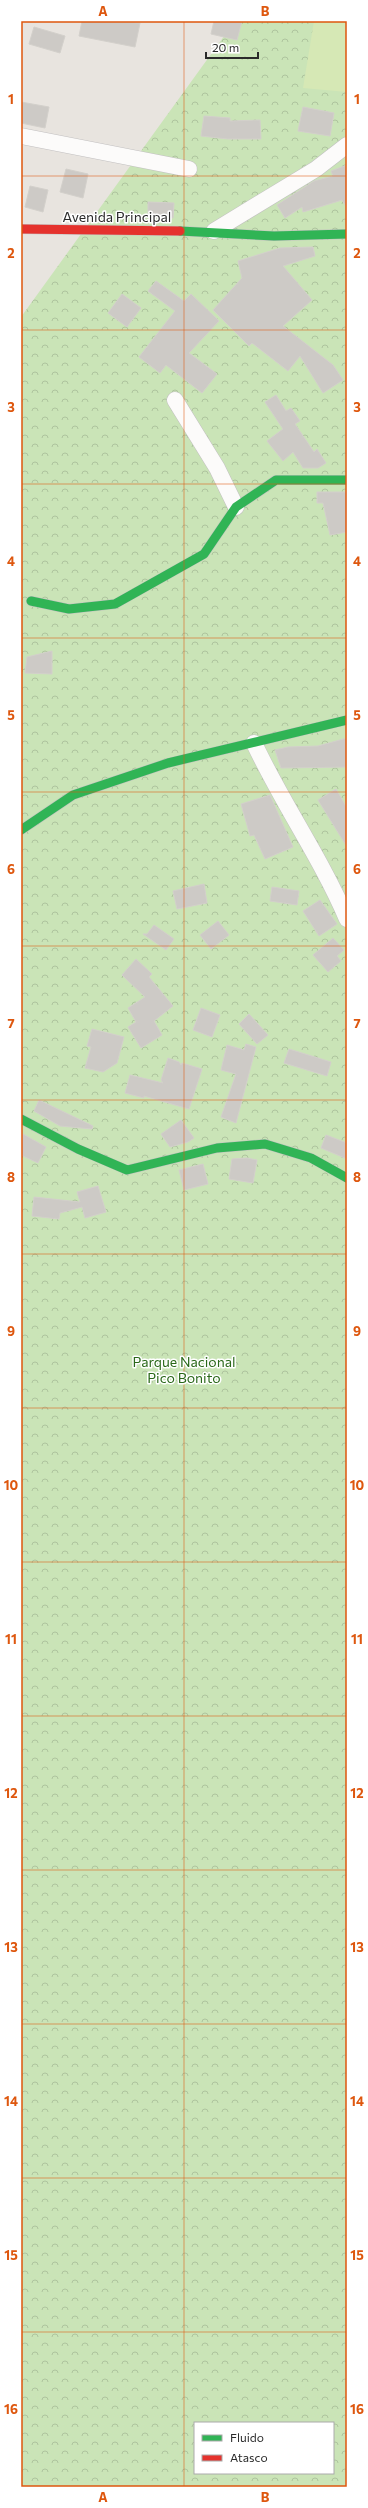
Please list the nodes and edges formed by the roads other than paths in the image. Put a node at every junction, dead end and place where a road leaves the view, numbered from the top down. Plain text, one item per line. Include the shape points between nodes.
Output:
1 (21, 136) edge
2 (347, 145) edge
3 (189, 169) dead end
4 (23, 231) edge
5 (214, 231) junction
6 (347, 234) edge
7 (174, 400) dead end
8 (347, 480) edge
9 (236, 507) junction
10 (31, 601) dead end
11 (347, 720) edge
12 (254, 742) junction
13 (21, 830) edge
14 (347, 919) edge
15 (21, 1120) edge
16 (347, 1178) edge

1 - 3 street
2 - 5 street via 316,169
4 - 5 street, Avenida Principal
5 - 6 street, Avenida Principal via 274,236
7 - 9 street via 217,468
8 - 9 street via 276,480
9 - 10 street via 204,554 115,604 70,609
11 - 12 street
12 - 13 street via 168,763 74,795
12 - 14 street via 271,779 336,894
15 - 16 street via 78,1149 128,1170 217,1148 265,1144 311,1158

